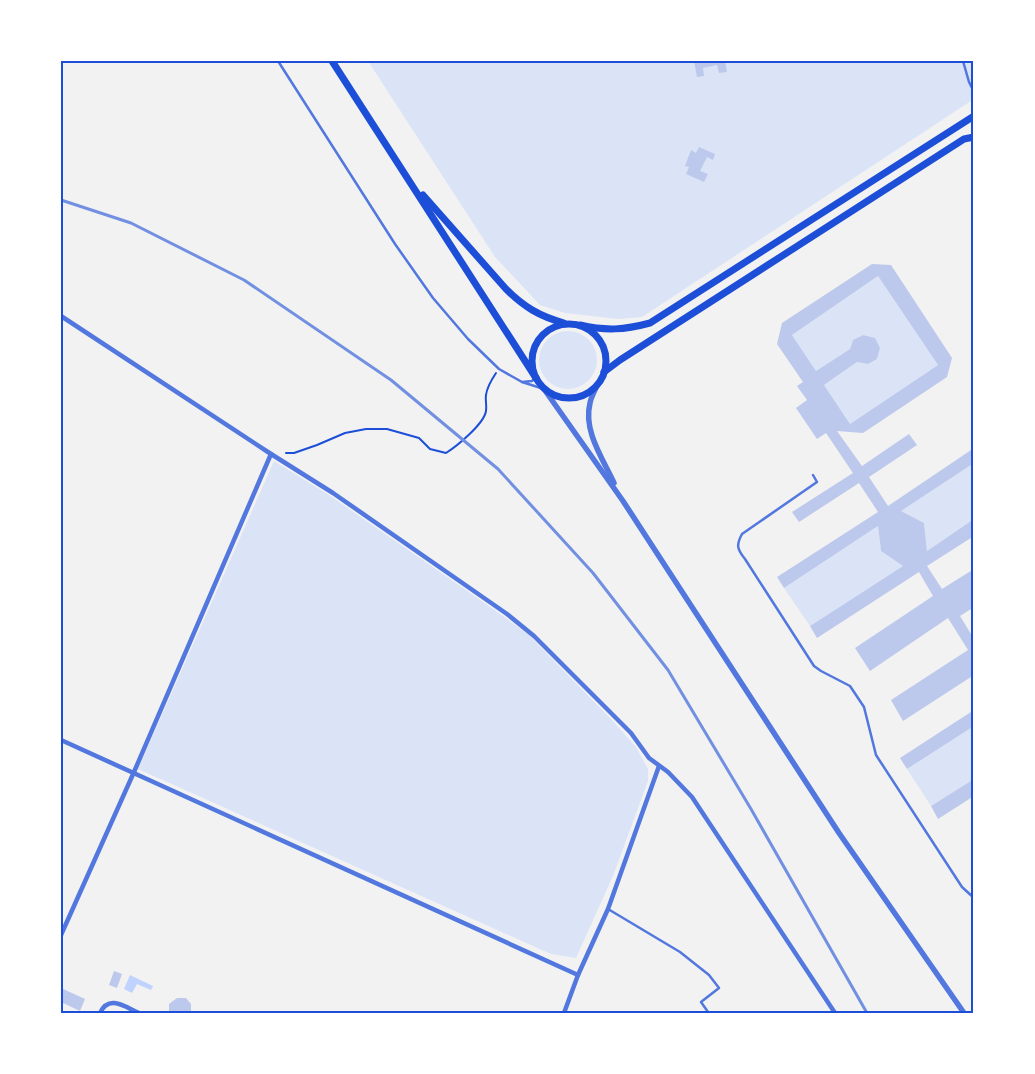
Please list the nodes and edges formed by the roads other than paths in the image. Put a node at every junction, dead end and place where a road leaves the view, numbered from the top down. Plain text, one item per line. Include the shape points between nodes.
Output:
1 (278, 61) edge
2 (332, 61) edge
3 (963, 61) edge
4 (974, 92) edge
5 (974, 116) edge
6 (974, 137) edge
7 (408, 178) junction
8 (61, 316) edge
9 (566, 324) junction
10 (580, 325) junction
11 (604, 372) junction
12 (536, 378) junction
13 (522, 382) junction
14 (597, 385) junction
15 (544, 389) junction
16 (271, 454) junction
17 (813, 475) dead end
18 (623, 501) junction
19 (61, 740) edge
20 (659, 766) junction
21 (134, 772) junction
22 (974, 898) edge
23 (608, 909) junction
24 (61, 935) edge
25 (578, 975) junction
26 (708, 1012) edge
27 (100, 1013) edge
28 (139, 1013) edge
29 (564, 1013) edge
30 (835, 1013) edge
31 (964, 1013) edge

1 - 13 lane via 433,298 499,369
2 - 7 main road
3 - 4 lane
5 - 10 main road via 650,323 615,330
6 - 11 main road via 956,144
7 - 9 main road via 518,302 533,312
7 - 12 main road
8 - 16 street
9 - 10 main road
9 - 12 main road via 540,336 533,349 532,364
10 - 11 main road via 593,332 602,344 606,358
11 - 14 main road
12 - 13 lane
12 - 15 main road
13 - 15 lane
14 - 15 main road via 585,394 571,398 557,396
14 - 18 street via 590,404 589,423 594,442
15 - 18 street
16 - 20 street via 332,492 507,614 586,687
16 - 21 street
17 - 22 lane via 817,482 742,534 738,542 739,551 814,666 850,686 864,707 876,755 962,887
18 - 31 street via 839,833
19 - 21 street
20 - 23 street
20 - 30 street via 692,797
21 - 24 street
21 - 25 street
23 - 25 street
23 - 26 lane via 680,952 709,975 719,988 701,1002
25 - 29 street
27 - 28 street via 108,1003

